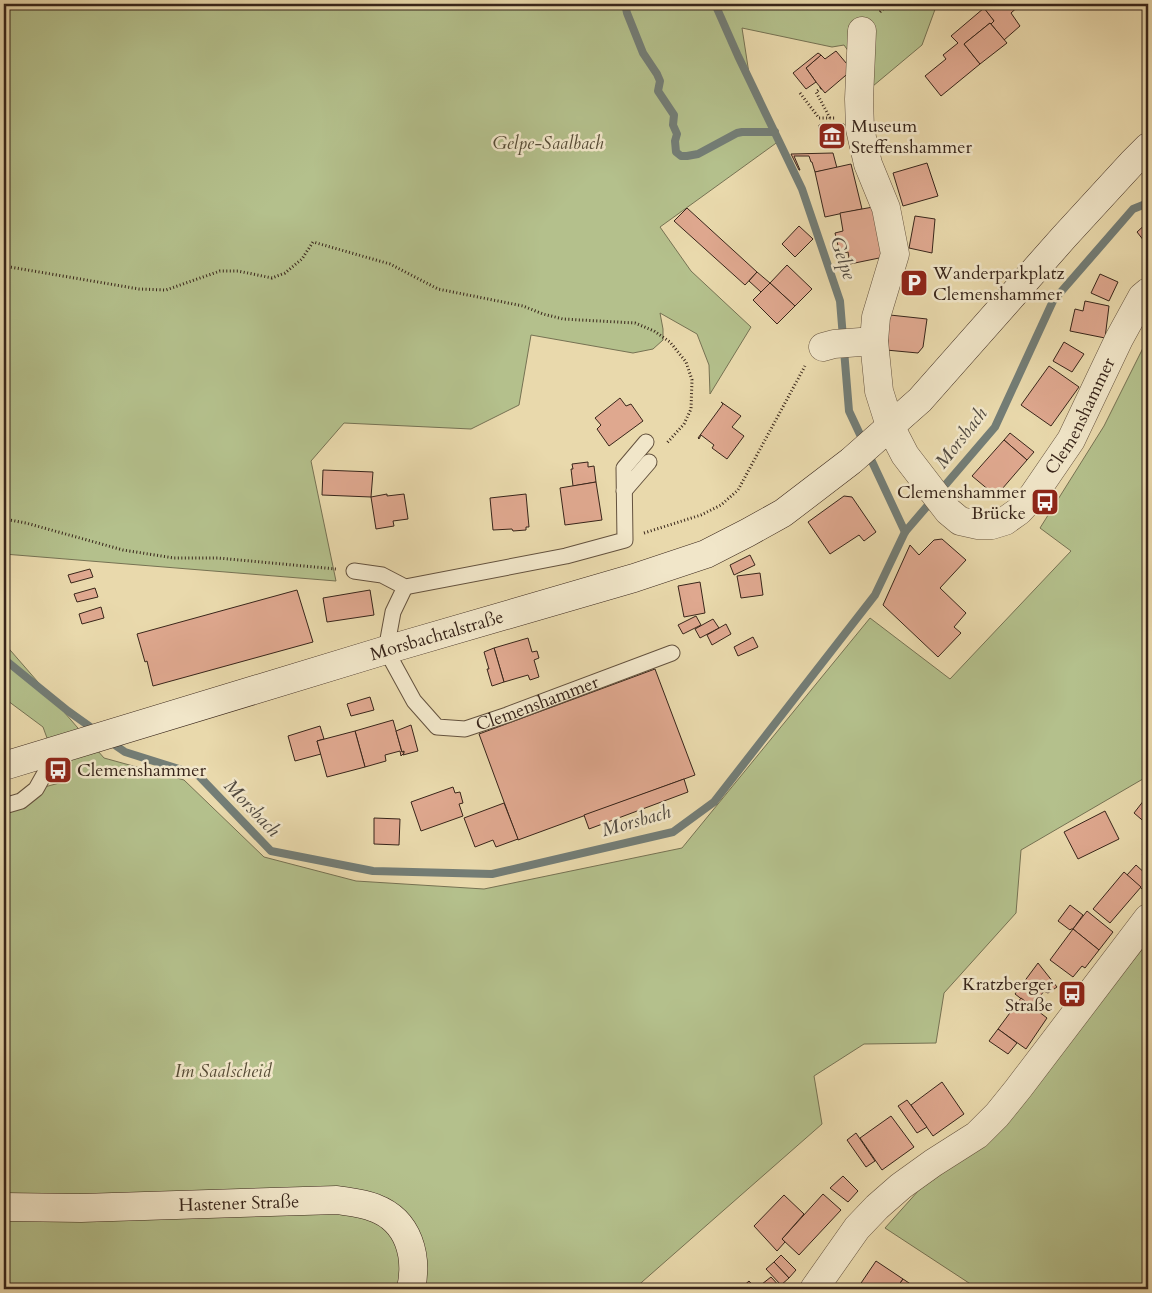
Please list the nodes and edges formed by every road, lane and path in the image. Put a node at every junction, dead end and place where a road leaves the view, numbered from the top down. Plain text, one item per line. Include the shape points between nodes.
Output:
1 (862, 31) dead end
2 (820, 88) dead end
3 (800, 93) dead end
4 (1148, 147) edge
5 (4, 266) edge
6 (1148, 292) edge
7 (874, 341) junction
8 (828, 346) joint
9 (883, 433) junction
10 (646, 442) dead end
11 (649, 462) joint
12 (624, 491) junction
13 (4, 520) edge
14 (624, 540) junction
15 (354, 571) joint
16 (405, 587) junction
17 (386, 650) junction
18 (672, 652) dead end
19 (60, 749) junction
20 (4, 766) edge
21 (4, 806) edge
22 (1148, 918) edge
23 (4, 1207) edge
24 (411, 1289) edge
25 (814, 1289) edge

1 - 7 main road, Clemenshammer via 860,129 868,164 886,208 895,254 876,317
2 - 3 path via 816,92 831,118 819,118
4 - 9 main road via 920,400
5 - 11 path via 139,289 166,290 220,271 272,278 285,273 302,259 312,242 390,264 438,289 523,306 563,319 635,323 670,342 686,362 692,380 691,409 684,424
6 - 9 main road, Clemenshammer via 1119,339 1071,440 1032,496 1005,521 992,526 978,526 960,520 948,511 905,455
7 - 8 main road
7 - 9 main road, Clemenshammer
8 - 14 path via 812,355 801,372 738,490 721,505 702,515
9 - 17 main road, Morsbachtalstraße via 783,513 706,554
10 - 12 lane via 624,468
11 - 12 lane
12 - 14 lane
13 - 15 path via 123,550 174,558 218,558
14 - 16 lane via 566,556
15 - 16 lane via 382,575
16 - 17 lane via 393,612
17 - 18 lane, Clemenshammer via 414,701 437,727 465,730
17 - 19 main road, Morsbachtalstraße
19 - 20 main road, Morsbachtalstraße
19 - 21 lane via 36,790 21,801
22 - 25 main road via 997,1115 977,1135 901,1186 878,1207 858,1228
23 - 24 main road, Hastener Straße via 358,1202 396,1220 408,1236 413,1259

